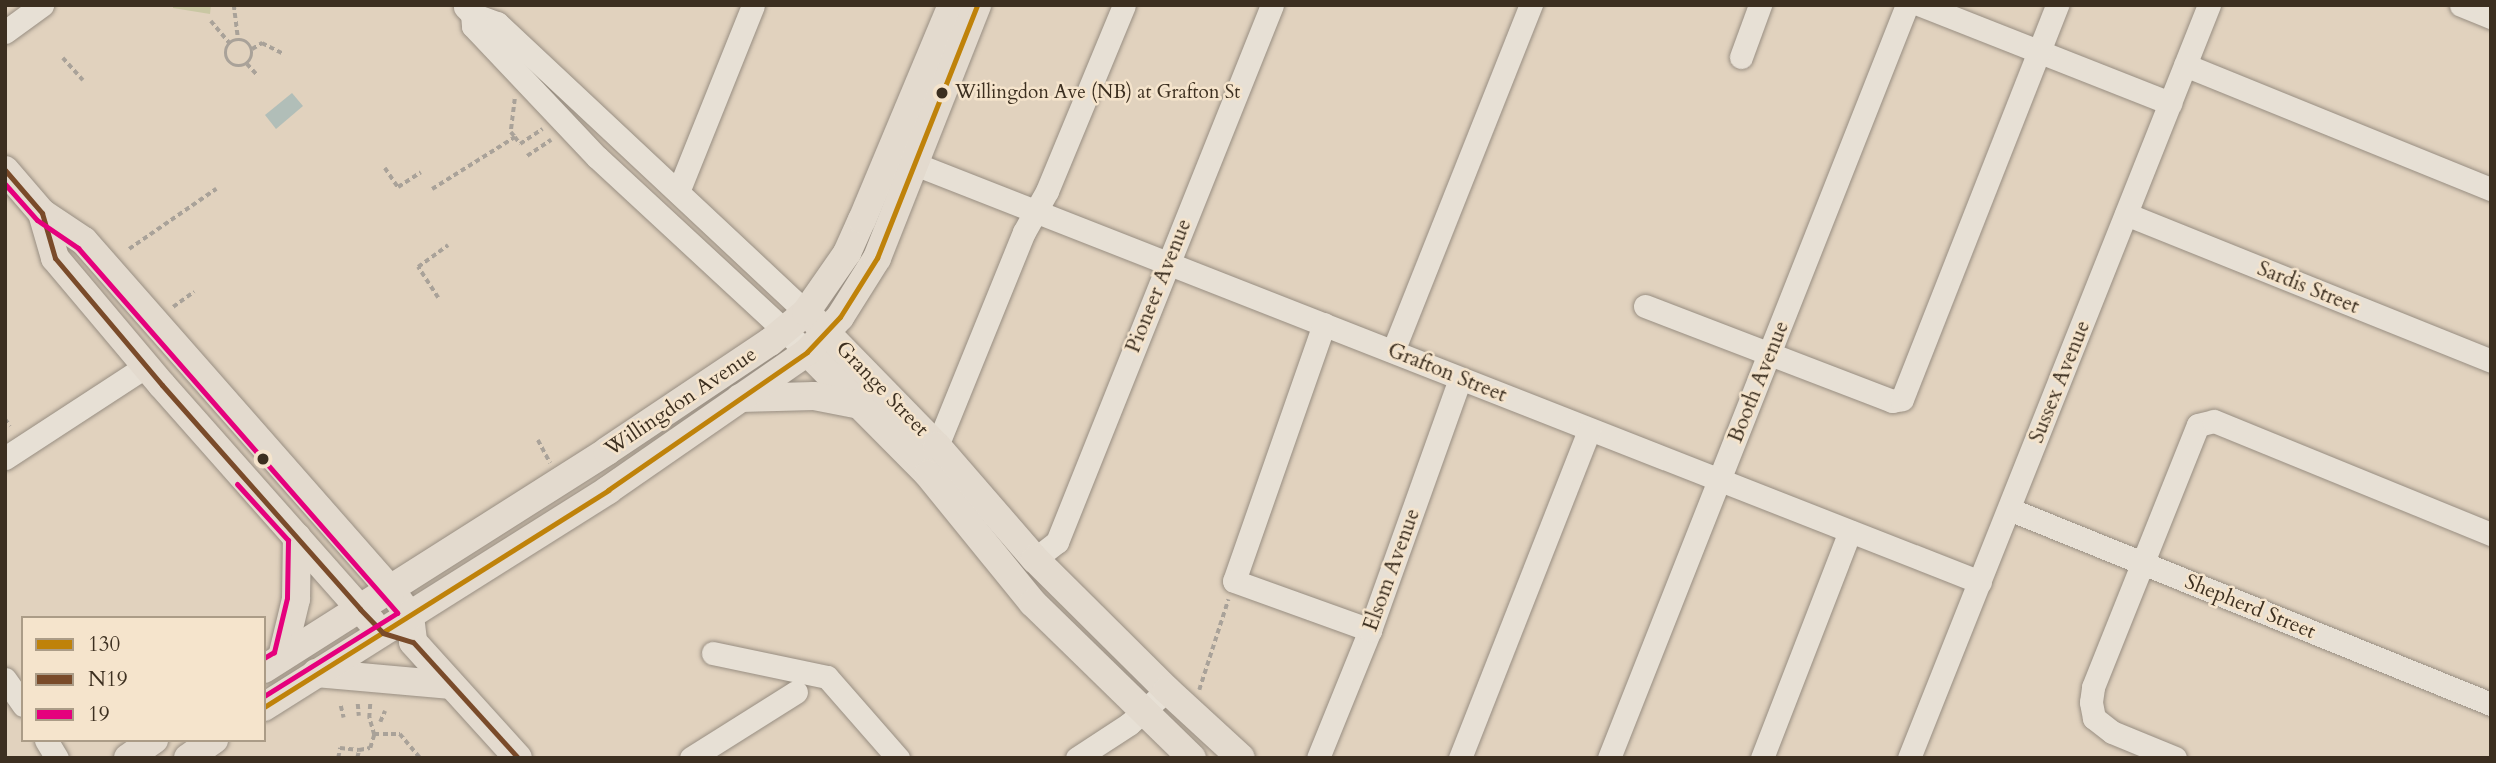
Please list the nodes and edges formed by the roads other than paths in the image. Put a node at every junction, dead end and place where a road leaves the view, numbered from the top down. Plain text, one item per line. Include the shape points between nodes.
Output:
1 (43, 5) edge
2 (753, 5) edge
3 (952, 5) edge
4 (977, 5) edge
5 (1124, 5) edge
6 (1272, 5) edge
7 (1531, 5) edge
8 (1760, 5) edge
9 (1907, 5) edge
10 (1921, 5) edge
11 (2057, 5) edge
12 (2209, 5) edge
13 (2461, 5) edge
14 (467, 10) edge
15 (2491, 18) edge
16 (5, 32) edge
17 (2038, 51) junction
18 (1741, 57) dead end
19 (2185, 65) junction
20 (2170, 103) junction
21 (915, 164) junction
22 (5, 170) edge
23 (2491, 188) edge
24 (678, 192) junction
25 (1036, 212) junction
26 (42, 213) junction
27 (2126, 214) junction
28 (1169, 264) junction
29 (1645, 306) dead end
30 (795, 321) junction
31 (1324, 324) junction
32 (826, 332) junction
33 (1393, 351) junction
34 (807, 352) junction
35 (1770, 355) junction
36 (2491, 361) edge
37 (146, 366) junction
38 (1460, 379) junction
39 (740, 398) junction
40 (860, 405) junction
41 (1589, 430) junction
42 (937, 446) junction
43 (5, 458) edge
44 (1719, 481) junction
45 (2009, 509) junction
46 (1850, 531) junction
47 (2491, 534) edge
48 (297, 537) junction
49 (1035, 559) junction
50 (2142, 564) junction
51 (1980, 582) junction
52 (391, 590) junction
53 (360, 609) junction
54 (412, 629) junction
55 (1370, 630) junction
56 (383, 633) junction
57 (713, 653) dead end
58 (273, 663) edge
59 (316, 673) junction
60 (5, 679) edge
61 (451, 685) junction
62 (1167, 690) junction
63 (796, 692) dead end
64 (21, 702) edge
65 (2491, 704) edge
66 (266, 706) edge
67 (1143, 712) junction
68 (47, 742) edge
69 (151, 742) edge
70 (211, 742) edge
71 (57, 758) edge
72 (128, 758) edge
73 (188, 758) edge
74 (519, 758) edge
75 (691, 758) edge
76 (898, 758) edge
77 (1077, 758) edge
78 (1192, 758) edge
79 (1241, 758) edge
80 (1318, 758) edge
81 (1460, 758) edge
82 (1609, 758) edge
83 (1762, 758) edge
84 (1909, 758) edge
85 (2175, 758) edge

1 - 16 street
2 - 24 street
3 - 30 main road, Willingdon Avenue via 847,253
4 - 21 main road, Willingdon Avenue
5 - 25 street
6 - 28 street, Pioneer Avenue
7 - 33 street
8 - 18 street
9 - 35 street, Booth Avenue
10 - 17 street
11 - 17 street
12 - 19 street, Sussex Avenue
13 - 15 street
14 - 24 street, Grange Street via 497,23
14 - 30 street, Grange Street via 473,26 597,157
17 - 20 street
17 - 35 street via 1902,399 1892,401
19 - 20 street, Sussex Avenue
19 - 23 street
20 - 27 street, Sussex Avenue
21 - 25 street, Grafton Street
21 - 32 main road, Willingdon Avenue via 877,258 859,291
22 - 26 main road
24 - 30 street, Grange Street
25 - 28 street, Grafton Street
25 - 42 street
26 - 37 main road via 55,258
26 - 52 main road via 84,241
27 - 36 street, Sardis Street
27 - 45 street, Sussex Avenue
28 - 31 street, Grafton Street
28 - 49 street, Pioneer Avenue via 1057,542
29 - 35 street
30 - 32 main road, Grange Street
30 - 34 street, Grange Street
30 - 52 main road, Willingdon Avenue via 607,451
31 - 33 street, Grafton Street
31 - 55 street via 1234,580
32 - 34 main road, Willingdon Avenue
32 - 42 main road, Grange Street
33 - 38 street, Grafton Street
34 - 39 main road, Willingdon Avenue
34 - 40 main road, Grange Street
35 - 44 street, Booth Avenue
37 - 43 street
37 - 48 main road
38 - 41 street, Grafton Street
38 - 55 street, Elsom Avenue
39 - 40 main road via 814,396
39 - 54 main road, Willingdon Avenue
40 - 67 main road, Grange Street via 928,474 1033,603
41 - 44 street, Grafton Street
41 - 81 street
42 - 49 main road, Grange Street
44 - 46 street, Grafton Street
44 - 82 street, Booth Avenue
45 - 50 street, Shepherd Street
45 - 51 street, Sussex Avenue
46 - 51 street, Grafton Street
46 - 83 street
47 - 50 street via 2206,421 2194,430
48 - 53 main road
48 - 58 main road via 296,599
49 - 62 main road, Grange Street
50 - 65 street, Shepherd Street
50 - 85 street via 2091,702 2094,718 2112,732
51 - 84 street, Sussex Avenue
52 - 53 main road, Willingdon Avenue
52 - 54 main road
53 - 56 main road
53 - 58 main road, Willingdon Avenue
54 - 56 main road, Willingdon Avenue
54 - 61 main road
55 - 80 street, Elsom Avenue
56 - 59 main road, Willingdon Avenue
57 - 76 street via 827,677
59 - 61 main road
59 - 66 main road, Willingdon Avenue
60 - 64 street
61 - 74 main road
62 - 67 street
62 - 79 main road, Grange Street
63 - 75 street
67 - 77 street
67 - 78 main road, Grange Street
68 - 71 street
69 - 72 main road
70 - 73 main road

